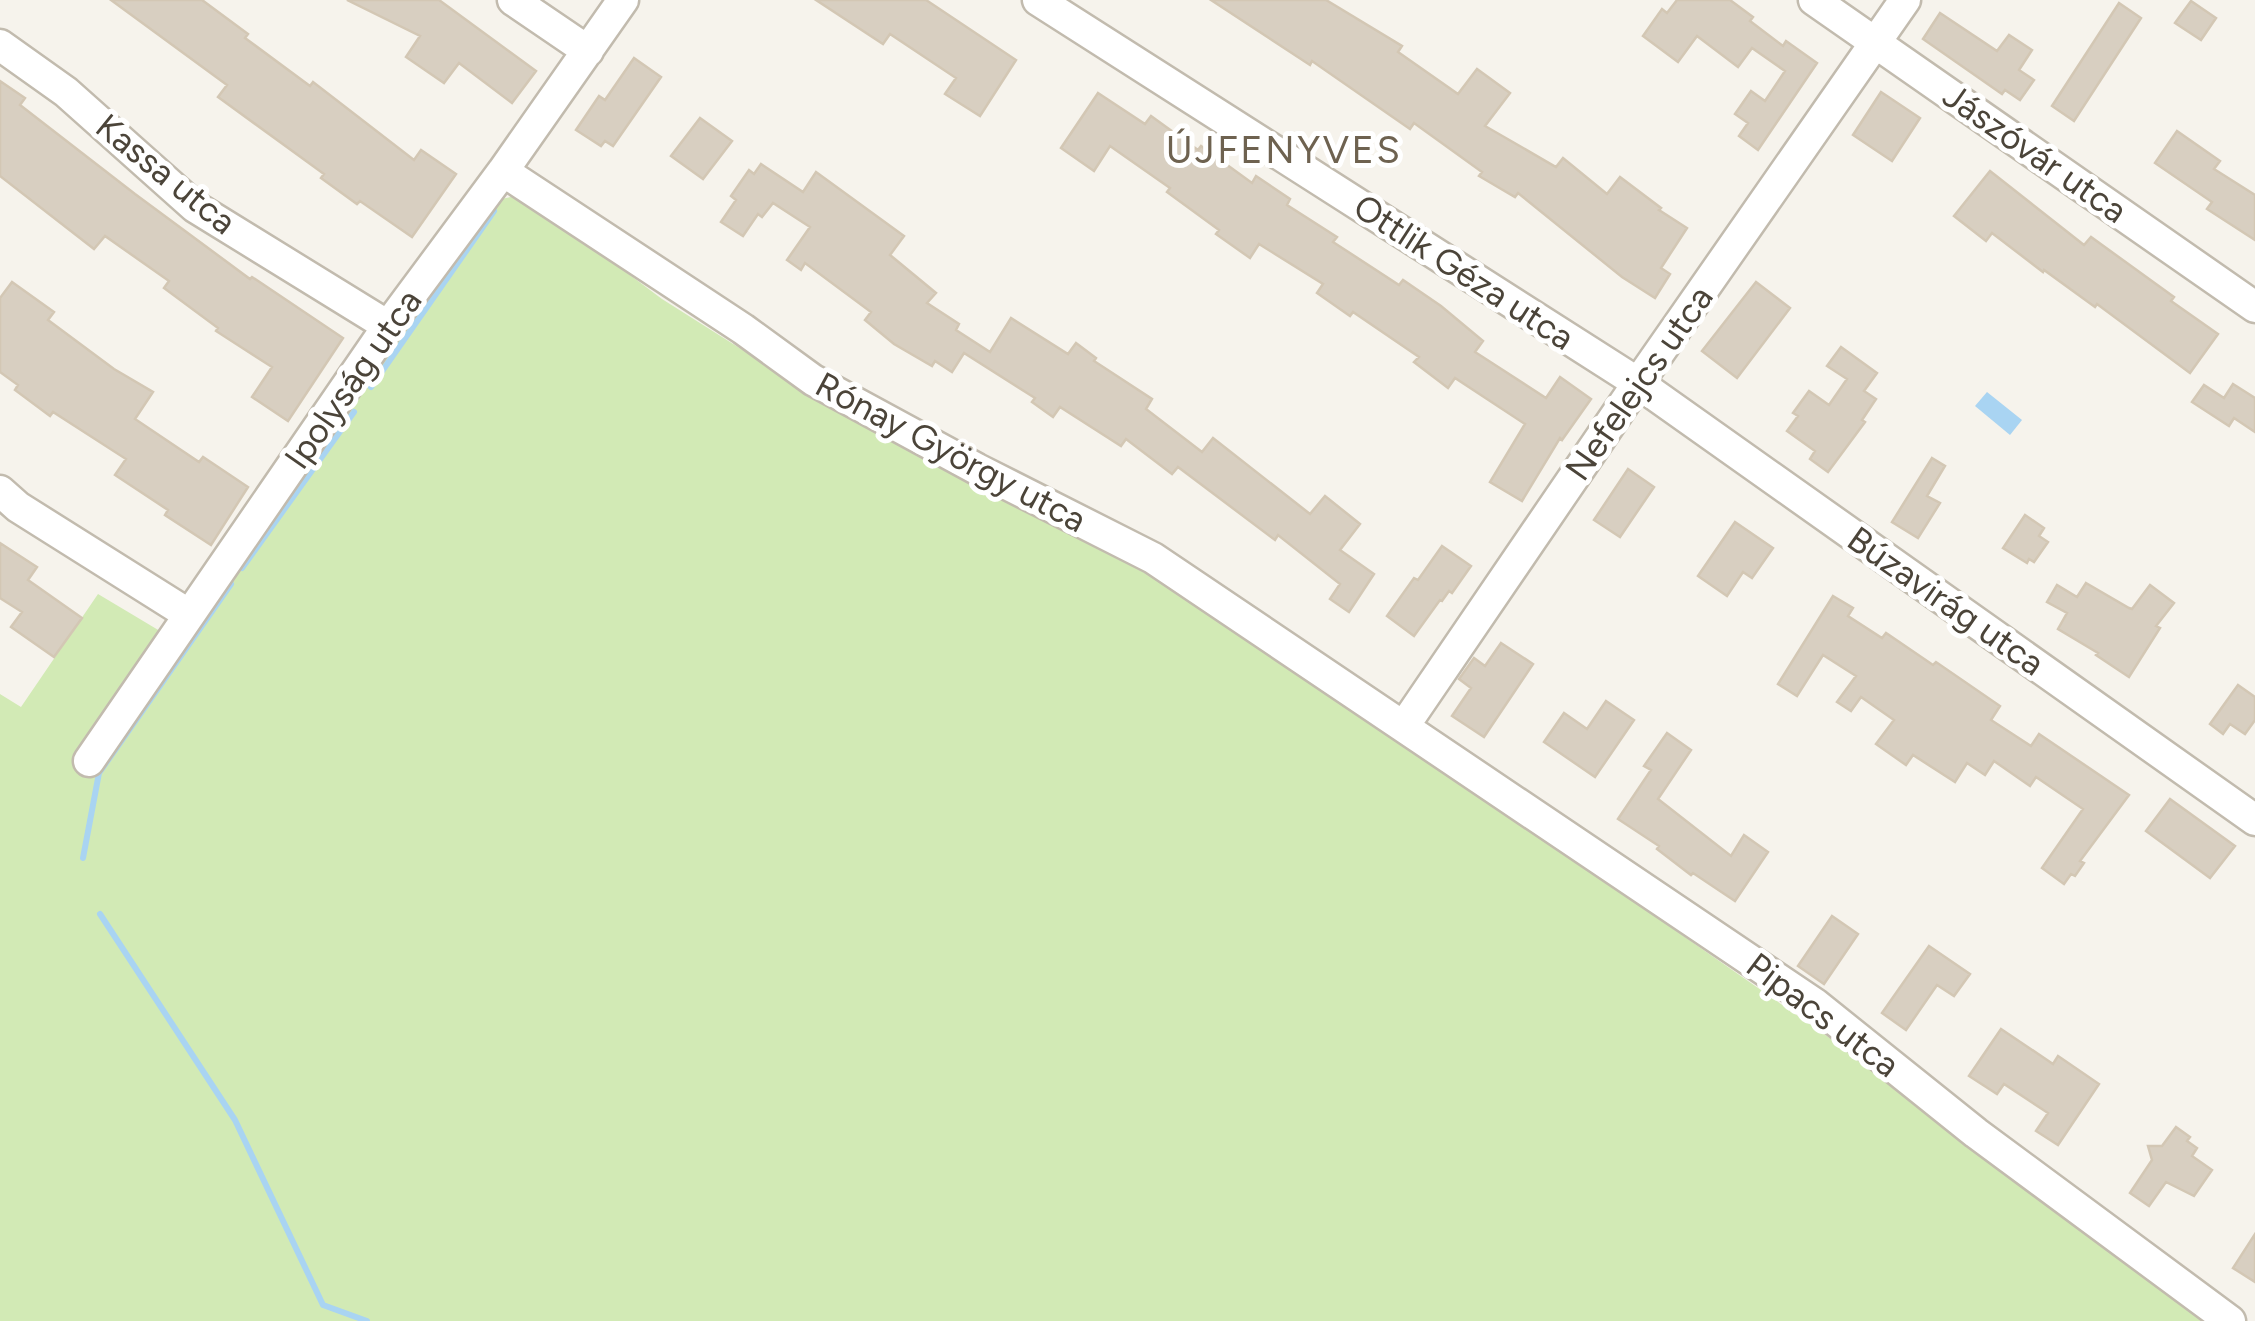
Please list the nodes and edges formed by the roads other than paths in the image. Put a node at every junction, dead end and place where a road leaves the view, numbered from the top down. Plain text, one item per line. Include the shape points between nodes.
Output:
1 (513, 0) edge
2 (623, 0) edge
3 (1038, 0) edge
4 (1814, 0) edge
5 (1906, 0) edge
6 (1876, 42) junction
7 (0, 46) edge
8 (588, 50) junction
9 (503, 171) junction
10 (2255, 307) edge
11 (388, 326) junction
12 (1638, 382) junction
13 (0, 491) edge
14 (188, 614) junction
15 (1404, 726) junction
16 (89, 761) dead end
17 (2255, 820) edge
18 (2230, 1321) edge

1 - 8 street
2 - 8 street, Ipolyság utca
3 - 12 street, Ottlik Géza utca
4 - 6 street, Jászóvár utca
5 - 6 street, Nefelejcs utca
6 - 10 street, Jászóvár utca
6 - 12 street, Nefelejcs utca
7 - 11 street, Kassa utca via 66,92 195,207
8 - 9 street, Ipolyság utca
9 - 11 street, Ipolyság utca
9 - 15 street, Rónay György utca via 812,380 1153,558
11 - 14 street, Ipolyság utca
12 - 15 street, Nefelejcs utca
12 - 17 street, Búzavirág utca
13 - 14 street
14 - 16 street, Ipolyság utca
15 - 18 street, Pipacs utca via 1815,1004

